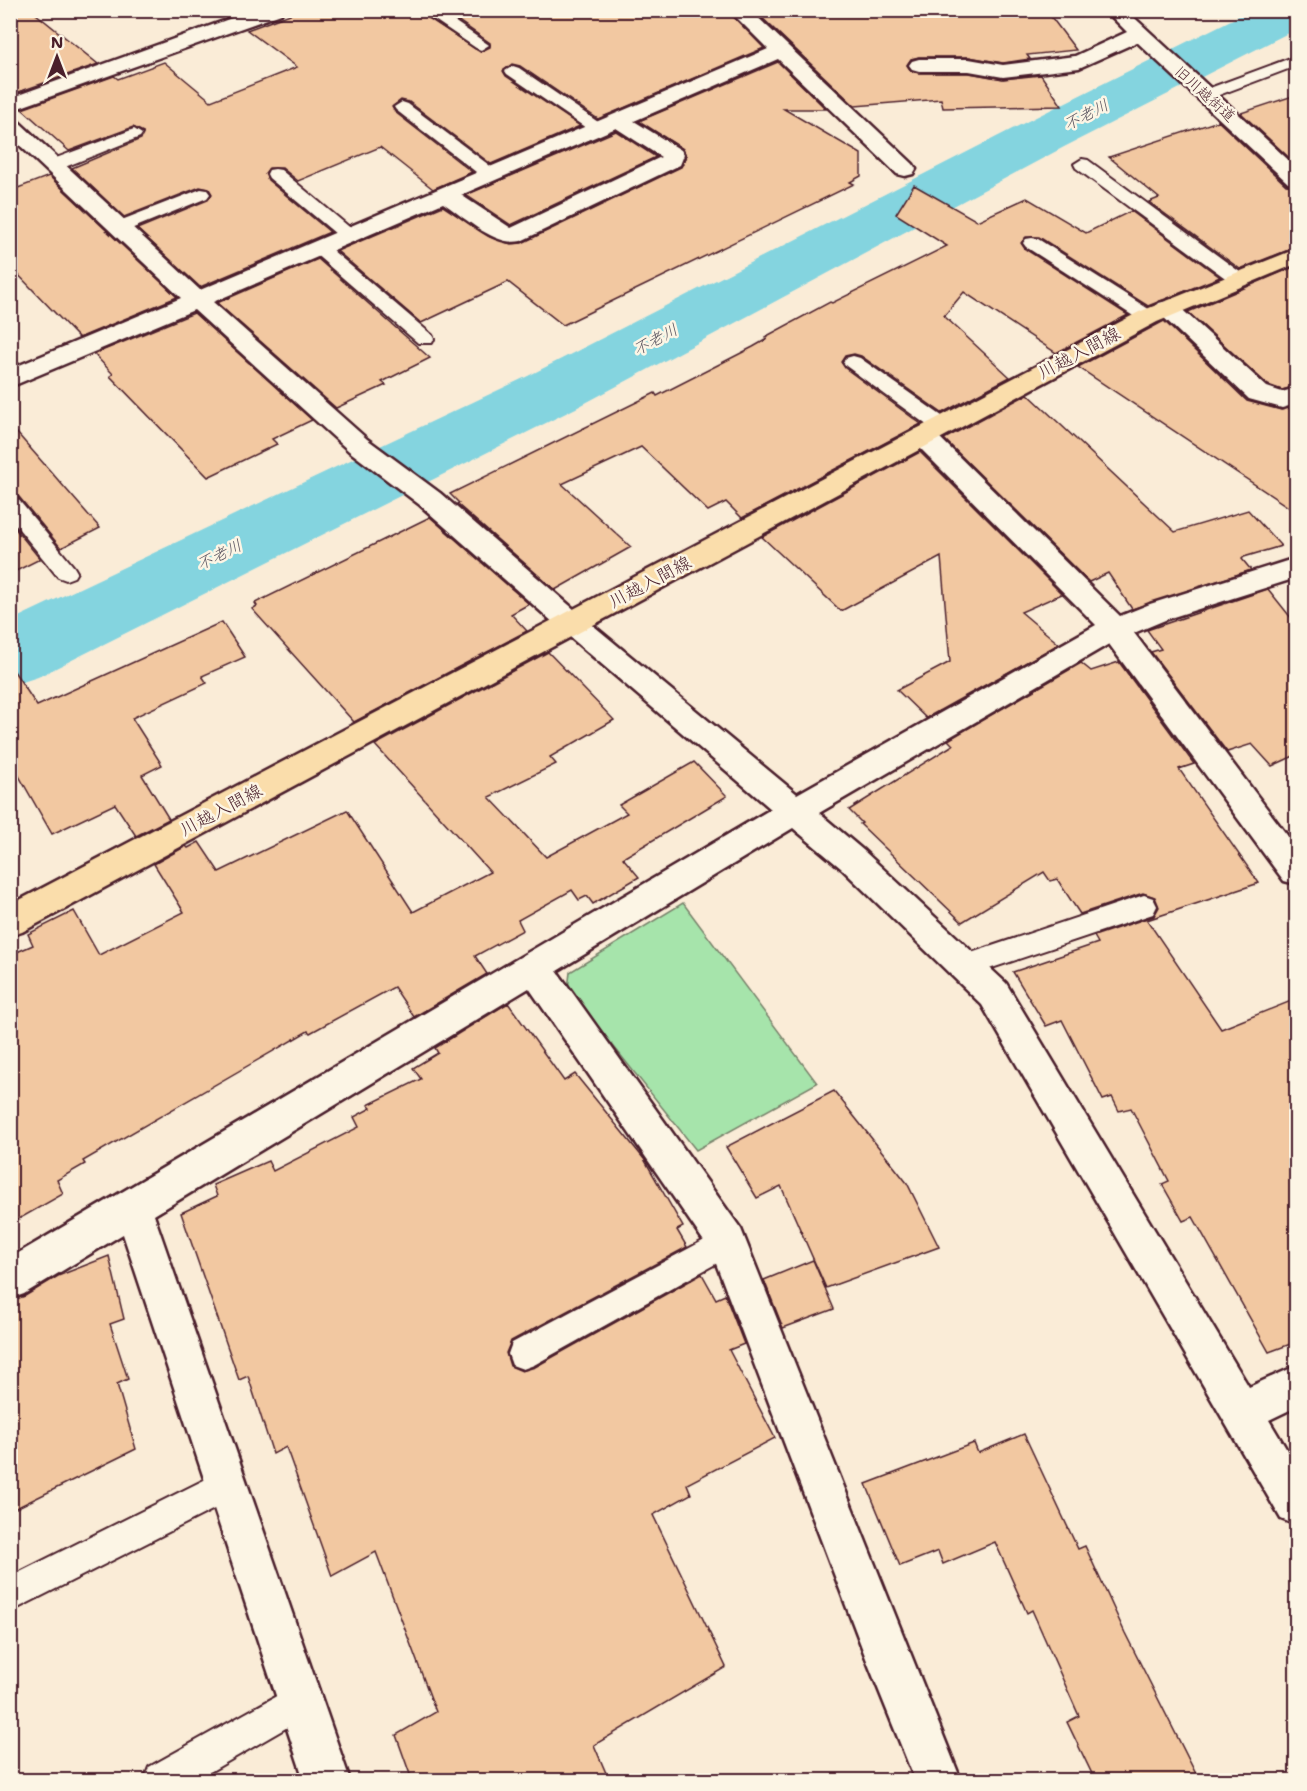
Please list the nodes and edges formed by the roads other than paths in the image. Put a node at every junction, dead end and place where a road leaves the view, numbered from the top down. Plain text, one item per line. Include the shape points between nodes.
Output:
1 (274, 10) edge
2 (427, 10) edge
3 (738, 10) edge
4 (1114, 10) edge
5 (1139, 34) junction
6 (481, 45) dead end
7 (780, 51) junction
8 (1296, 61) edge
9 (919, 64) dead end
10 (513, 70) dead end
11 (1202, 92) junction
12 (10, 105) edge
13 (402, 107) dead end
14 (617, 119) junction
15 (10, 124) edge
16 (595, 127) junction
17 (134, 134) dead end
18 (1082, 164) dead end
19 (54, 165) junction
20 (905, 169) dead end
21 (275, 174) dead end
22 (491, 175) junction
23 (1296, 178) edge
24 (201, 194) dead end
25 (446, 194) junction
26 (120, 227) junction
27 (348, 235) junction
28 (1032, 243) dead end
29 (320, 248) junction
30 (1296, 256) edge
31 (1238, 279) junction
32 (197, 300) junction
33 (1157, 312) junction
34 (425, 339) dead end
35 (853, 362) dead end
36 (10, 379) edge
37 (1296, 396) edge
38 (933, 431) junction
39 (10, 503) edge
40 (1296, 568) edge
41 (66, 572) dead end
42 (573, 624) junction
43 (1115, 628) junction
44 (795, 811) junction
45 (1296, 871) edge
46 (1144, 906) dead end
47 (10, 922) edge
48 (965, 966) junction
49 (534, 967) junction
50 (134, 1208) junction
51 (727, 1242) junction
52 (10, 1280) edge
53 (523, 1354) dead end
54 (1296, 1386) edge
55 (1242, 1411) junction
56 (226, 1485) junction
57 (1296, 1504) edge
58 (10, 1595) edge
59 (298, 1702) junction
60 (162, 1780) edge
61 (327, 1780) edge
62 (938, 1780) edge

1 - 12 street
2 - 6 lane
3 - 7 street
4 - 5 street, 旧川越街道
5 - 9 street via 1079,63 1003,71 969,64
5 - 11 street, 旧川越街道
7 - 14 street
7 - 20 street
8 - 11 lane
10 - 16 lane
11 - 23 street, 旧川越街道
13 - 22 lane
14 - 16 street
14 - 25 street via 673,155 672,160 513,236 507,236
15 - 19 street
16 - 22 street
17 - 19 lane
18 - 31 lane
19 - 26 street
21 - 27 lane
22 - 25 street
24 - 26 lane
25 - 27 street
26 - 32 street
27 - 29 street
28 - 33 lane
29 - 32 street
29 - 34 lane
30 - 31 main road, 川越入間線
31 - 33 main road, 川越入間線
32 - 36 street
32 - 42 street via 358,445 426,496
33 - 37 street via 1258,393 1282,400
33 - 38 main road, 川越入間線
35 - 38 lane
38 - 42 main road, 川越入間線
38 - 43 street
39 - 41 lane
40 - 43 street
42 - 44 street
42 - 47 main road, 川越入間線
43 - 44 street
43 - 45 street
44 - 48 street
44 - 49 street
46 - 48 lane
48 - 55 street via 994,994
49 - 50 street
49 - 51 street
50 - 52 street
50 - 56 street
51 - 53 lane
51 - 62 street
54 - 55 street
55 - 57 street
56 - 58 lane
56 - 59 street
59 - 60 lane
59 - 61 street

